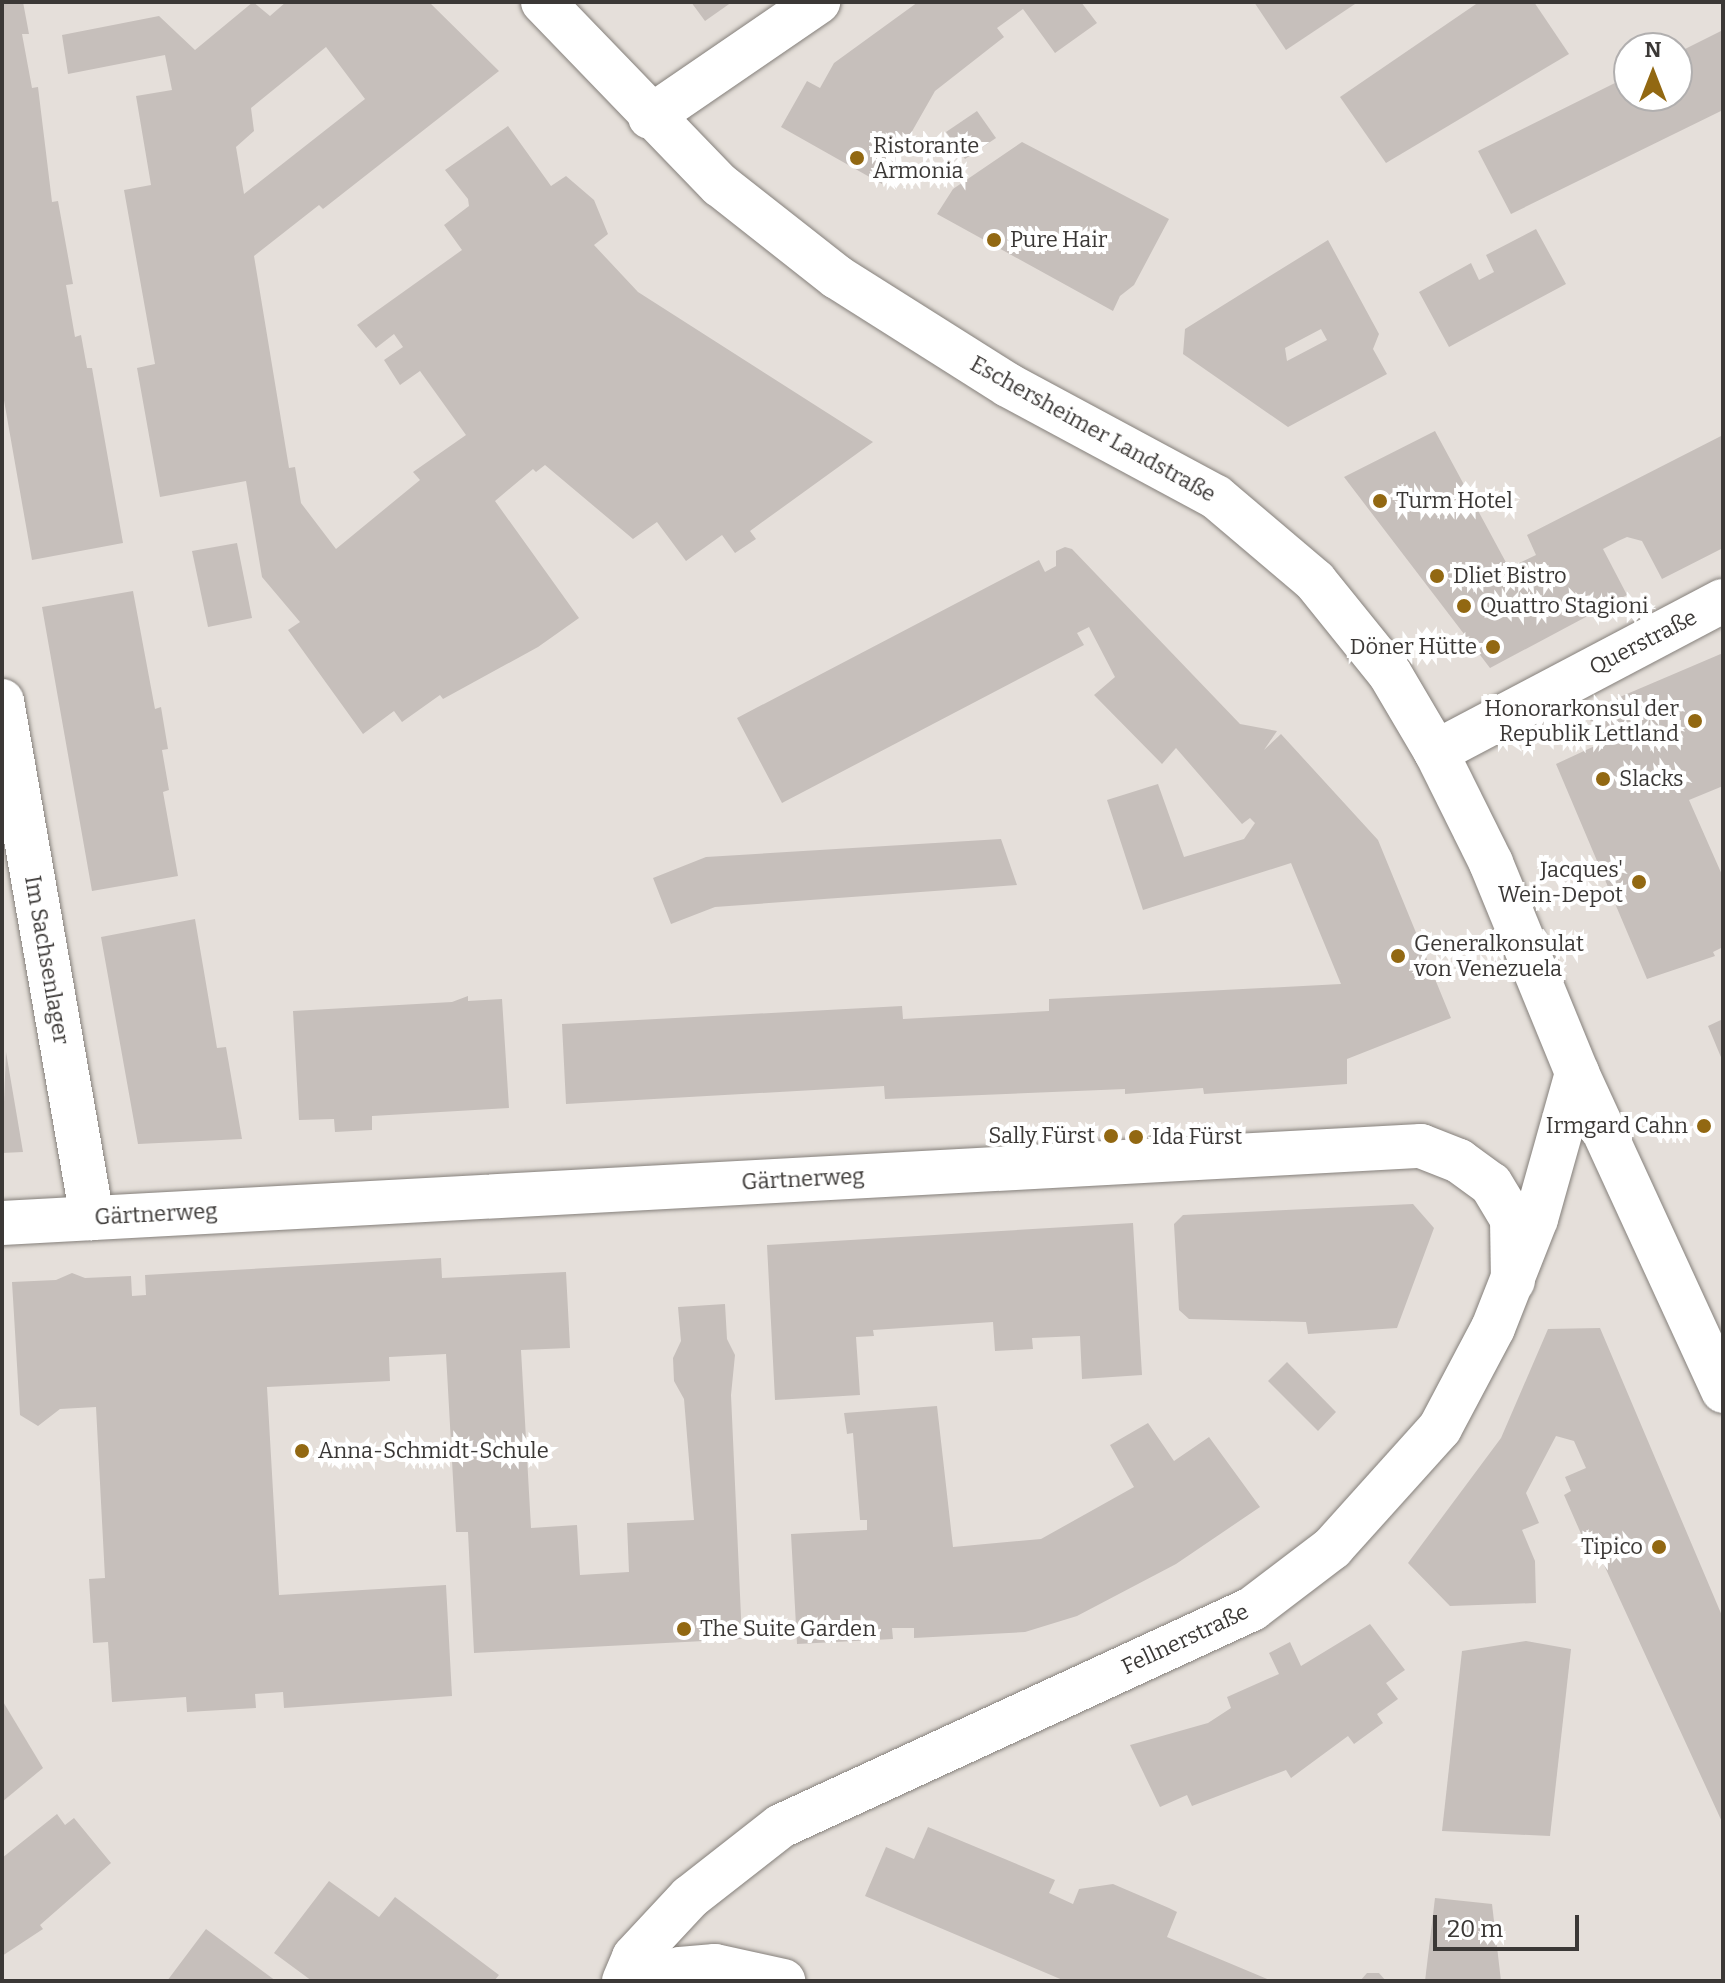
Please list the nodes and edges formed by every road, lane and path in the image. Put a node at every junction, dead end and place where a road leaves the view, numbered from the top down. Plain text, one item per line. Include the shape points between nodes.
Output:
1 (543, 2) edge
2 (818, 2) edge
3 (650, 117) junction
4 (1723, 601) edge
5 (2, 701) edge
6 (1436, 752) junction
7 (1577, 1073) junction
8 (92, 1218) junction
9 (2, 1223) edge
10 (1513, 1281) junction
11 (1723, 1391) edge
12 (624, 1981) edge
13 (641, 1981) edge
14 (783, 1981) edge

1 - 3 street, Eschersheimer Landstraße
2 - 3 street
3 - 6 street, Eschersheimer Landstraße via 720,185 837,277 1008,385 1216,497 1315,581 1390,674
4 - 6 street, Querstraße
5 - 8 street, Im Sachsenlager
6 - 7 street, Eschersheimer Landstraße via 1491,863
7 - 10 street, Fellnerstraße
7 - 11 street, Eschersheimer Landstraße
8 - 9 street, Gärtnerweg
8 - 10 street, Gärtnerweg via 1421,1146 1459,1161 1491,1184 1512,1219
10 - 12 street, Fellnerstraße via 1440,1428 1332,1548 1252,1609 781,1826 690,1897 634,1957
13 - 14 street via 680,1969 715,1966

